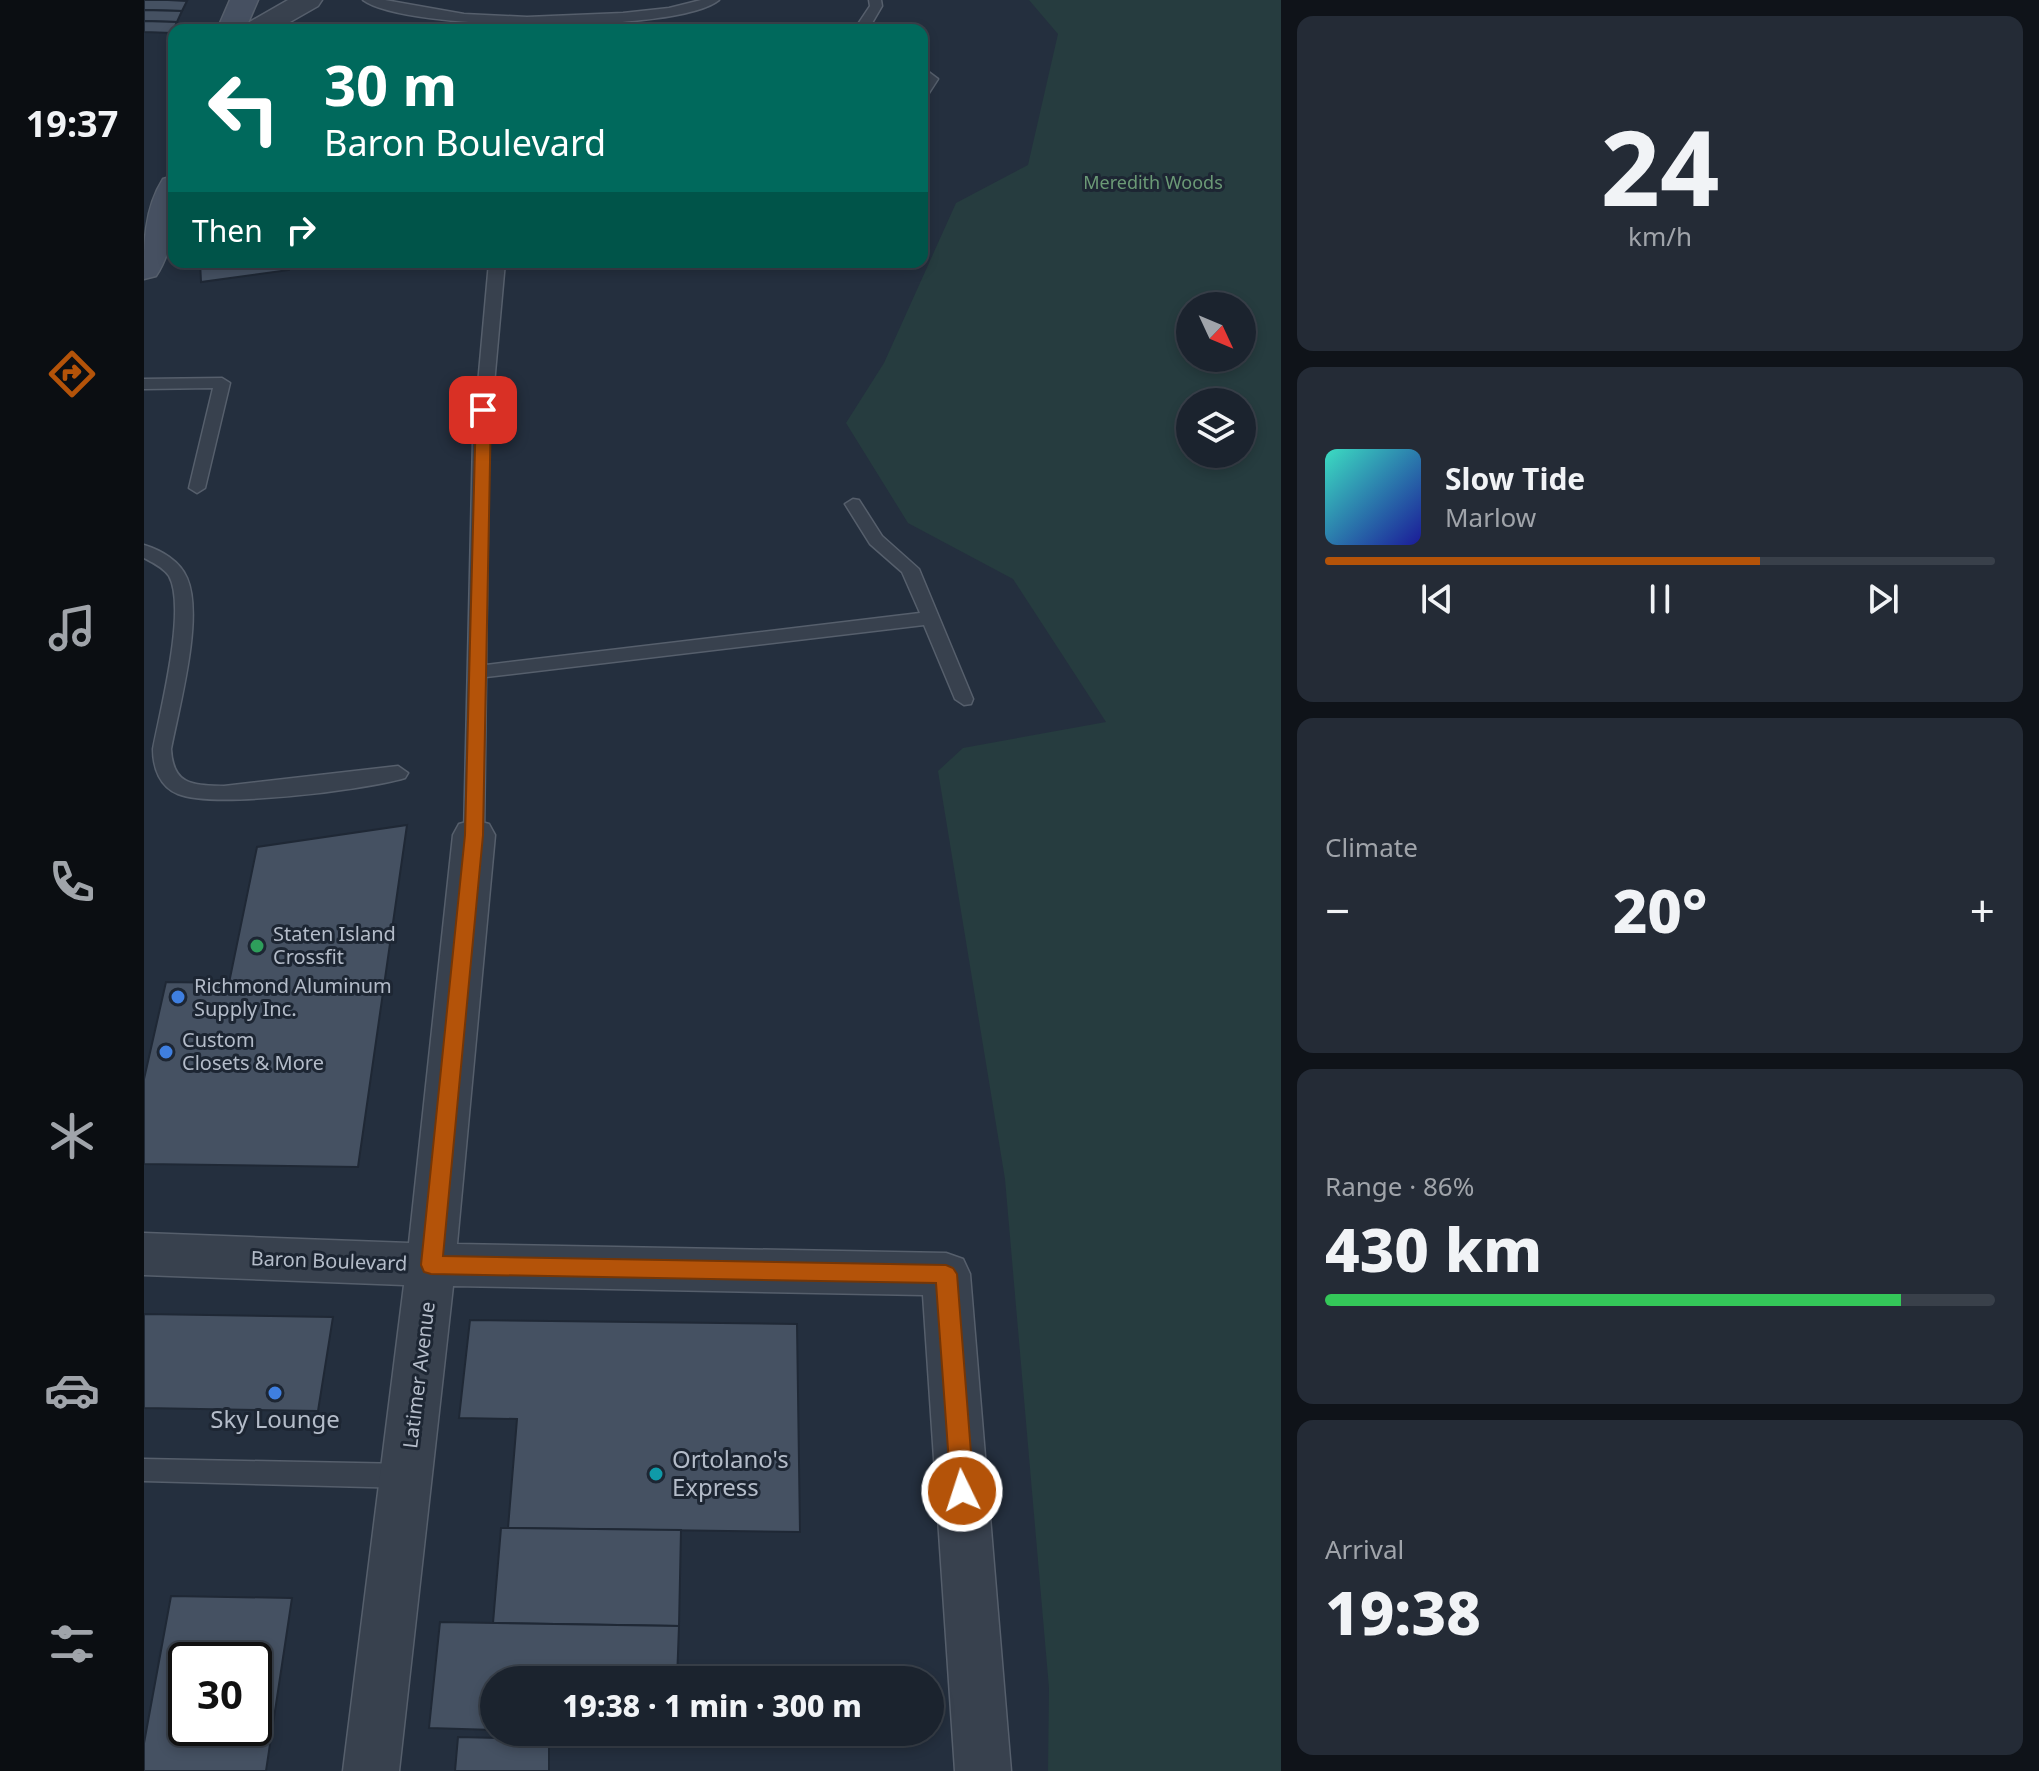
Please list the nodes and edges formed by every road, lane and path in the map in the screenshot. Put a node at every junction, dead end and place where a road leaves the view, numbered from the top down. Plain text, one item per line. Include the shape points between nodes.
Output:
1 (244, 0) edge
2 (308, 0) edge
3 (369, 0) edge
4 (713, 0) edge
5 (875, 0) edge
6 (234, 24) edge
7 (266, 24) edge
8 (865, 24) edge
9 (168, 203) edge
10 (496, 268) edge
11 (144, 269) edge
12 (144, 384) edge
13 (197, 488) dead end
14 (853, 504) dead end
15 (144, 551) edge
16 (932, 618) junction
17 (477, 672) junction
18 (964, 699) dead end
19 (398, 773) dead end
20 (474, 835) joint
21 (144, 1254) edge
22 (431, 1265) junction
23 (144, 1470) edge
24 (407, 1476) junction
25 (371, 1771) edge
26 (983, 1771) edge

1 - 6 main road
2 - 7 street
3 - 4 lane via 435,16 496,22 673,12
5 - 8 lane
9 - 11 main road
10 - 17 lane via 481,440
12 - 13 lane via 222,383
14 - 16 lane via 876,540 910,569
15 - 19 lane via 178,576 185,603 162,749 162,768 172,781 187,791 240,792
16 - 17 lane
16 - 18 lane
17 - 20 lane
20 - 22 street, Latimer Avenue
21 - 22 street, Baron Boulevard
22 - 24 street, Latimer Avenue
22 - 26 street, Baron Boulevard via 946,1274
23 - 24 lane
24 - 25 street, Latimer Avenue

